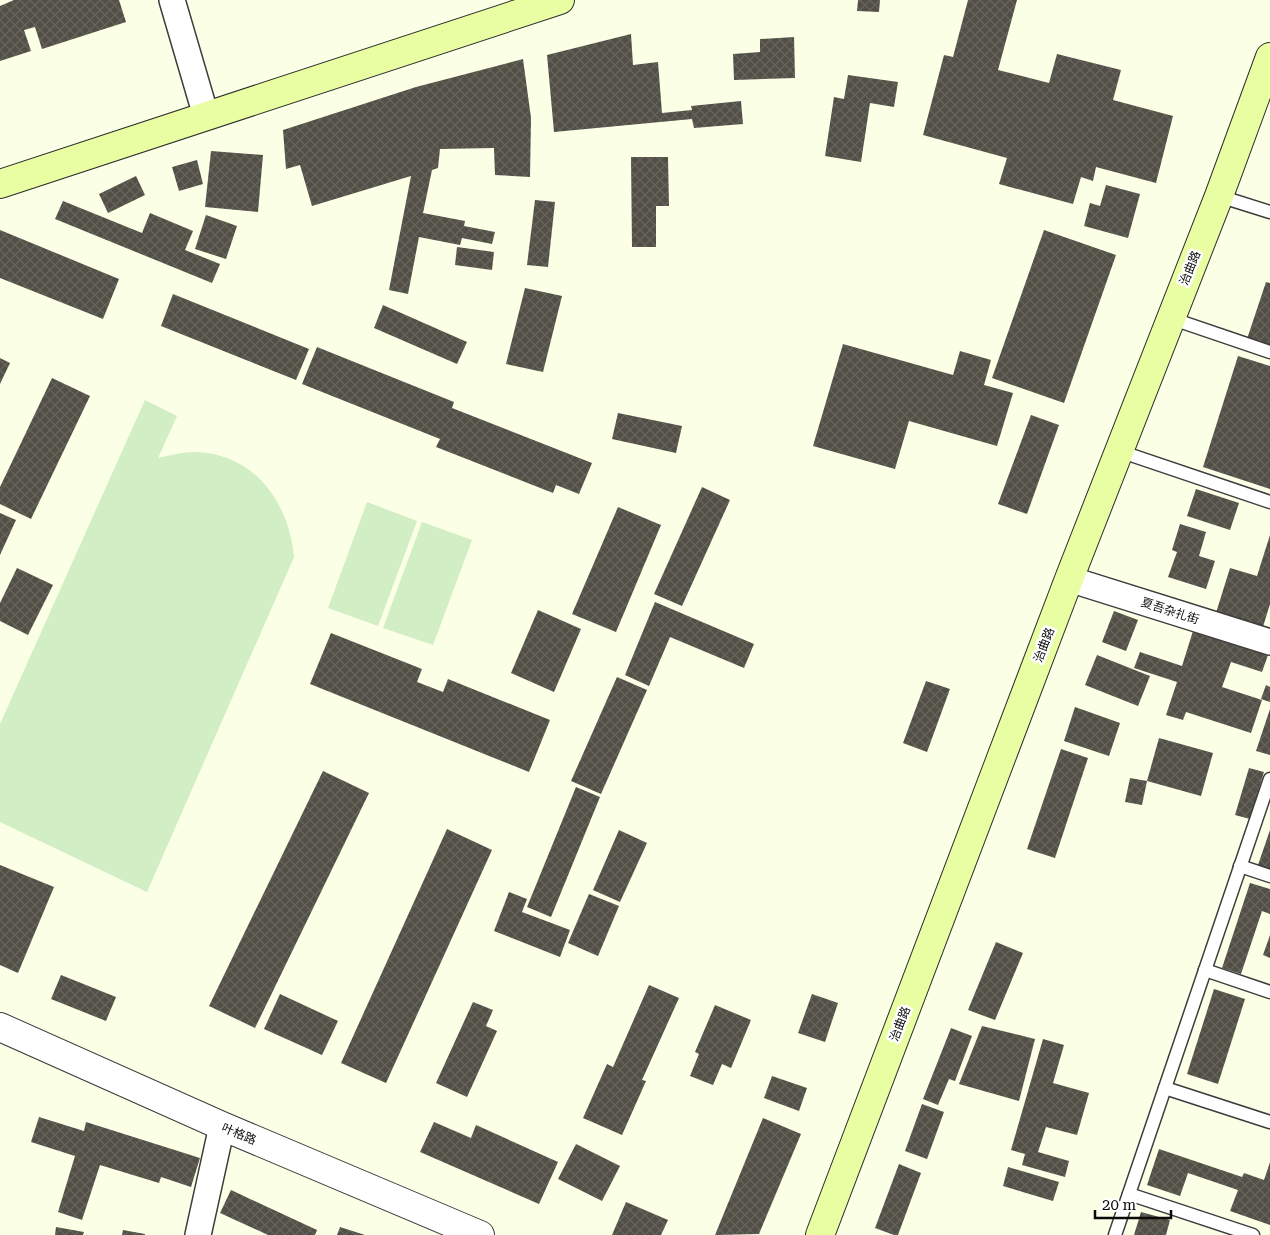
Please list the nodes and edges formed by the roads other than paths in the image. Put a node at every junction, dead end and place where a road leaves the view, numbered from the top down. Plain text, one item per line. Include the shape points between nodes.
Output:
1 (172, 0) edge
2 (560, 0) edge
3 (1269, 64) edge
4 (206, 116) junction
5 (0, 184) edge
6 (1219, 196) junction
7 (1270, 212) edge
8 (1170, 318) junction
9 (1270, 352) edge
10 (1119, 451) junction
11 (1270, 502) edge
12 (1069, 579) junction
13 (1270, 642) edge
14 (1270, 779) edge
15 (1240, 866) junction
16 (1270, 876) edge
17 (1205, 970) junction
18 (1270, 992) edge
19 (0, 1027) edge
20 (1165, 1088) junction
21 (1270, 1122) edge
22 (222, 1126) junction
23 (1129, 1194) junction
24 (198, 1235) edge
25 (480, 1235) edge
26 (820, 1235) edge
27 (1115, 1235) edge
28 (1253, 1235) edge

1 - 4 street
2 - 4 main road
3 - 6 main road, 治曲路
4 - 5 main road
6 - 7 lane
6 - 8 main road, 治曲路
8 - 9 lane
8 - 10 main road, 治曲路
10 - 11 lane
10 - 12 main road, 治曲路
12 - 13 street, 夏吾杂扎街
12 - 26 main road, 治曲路
14 - 15 lane
15 - 16 lane
15 - 17 lane
17 - 18 lane
17 - 20 lane
19 - 22 street, 叶格路
20 - 21 lane
20 - 23 lane
22 - 24 street
22 - 25 street, 叶格路
23 - 27 lane
23 - 28 lane

